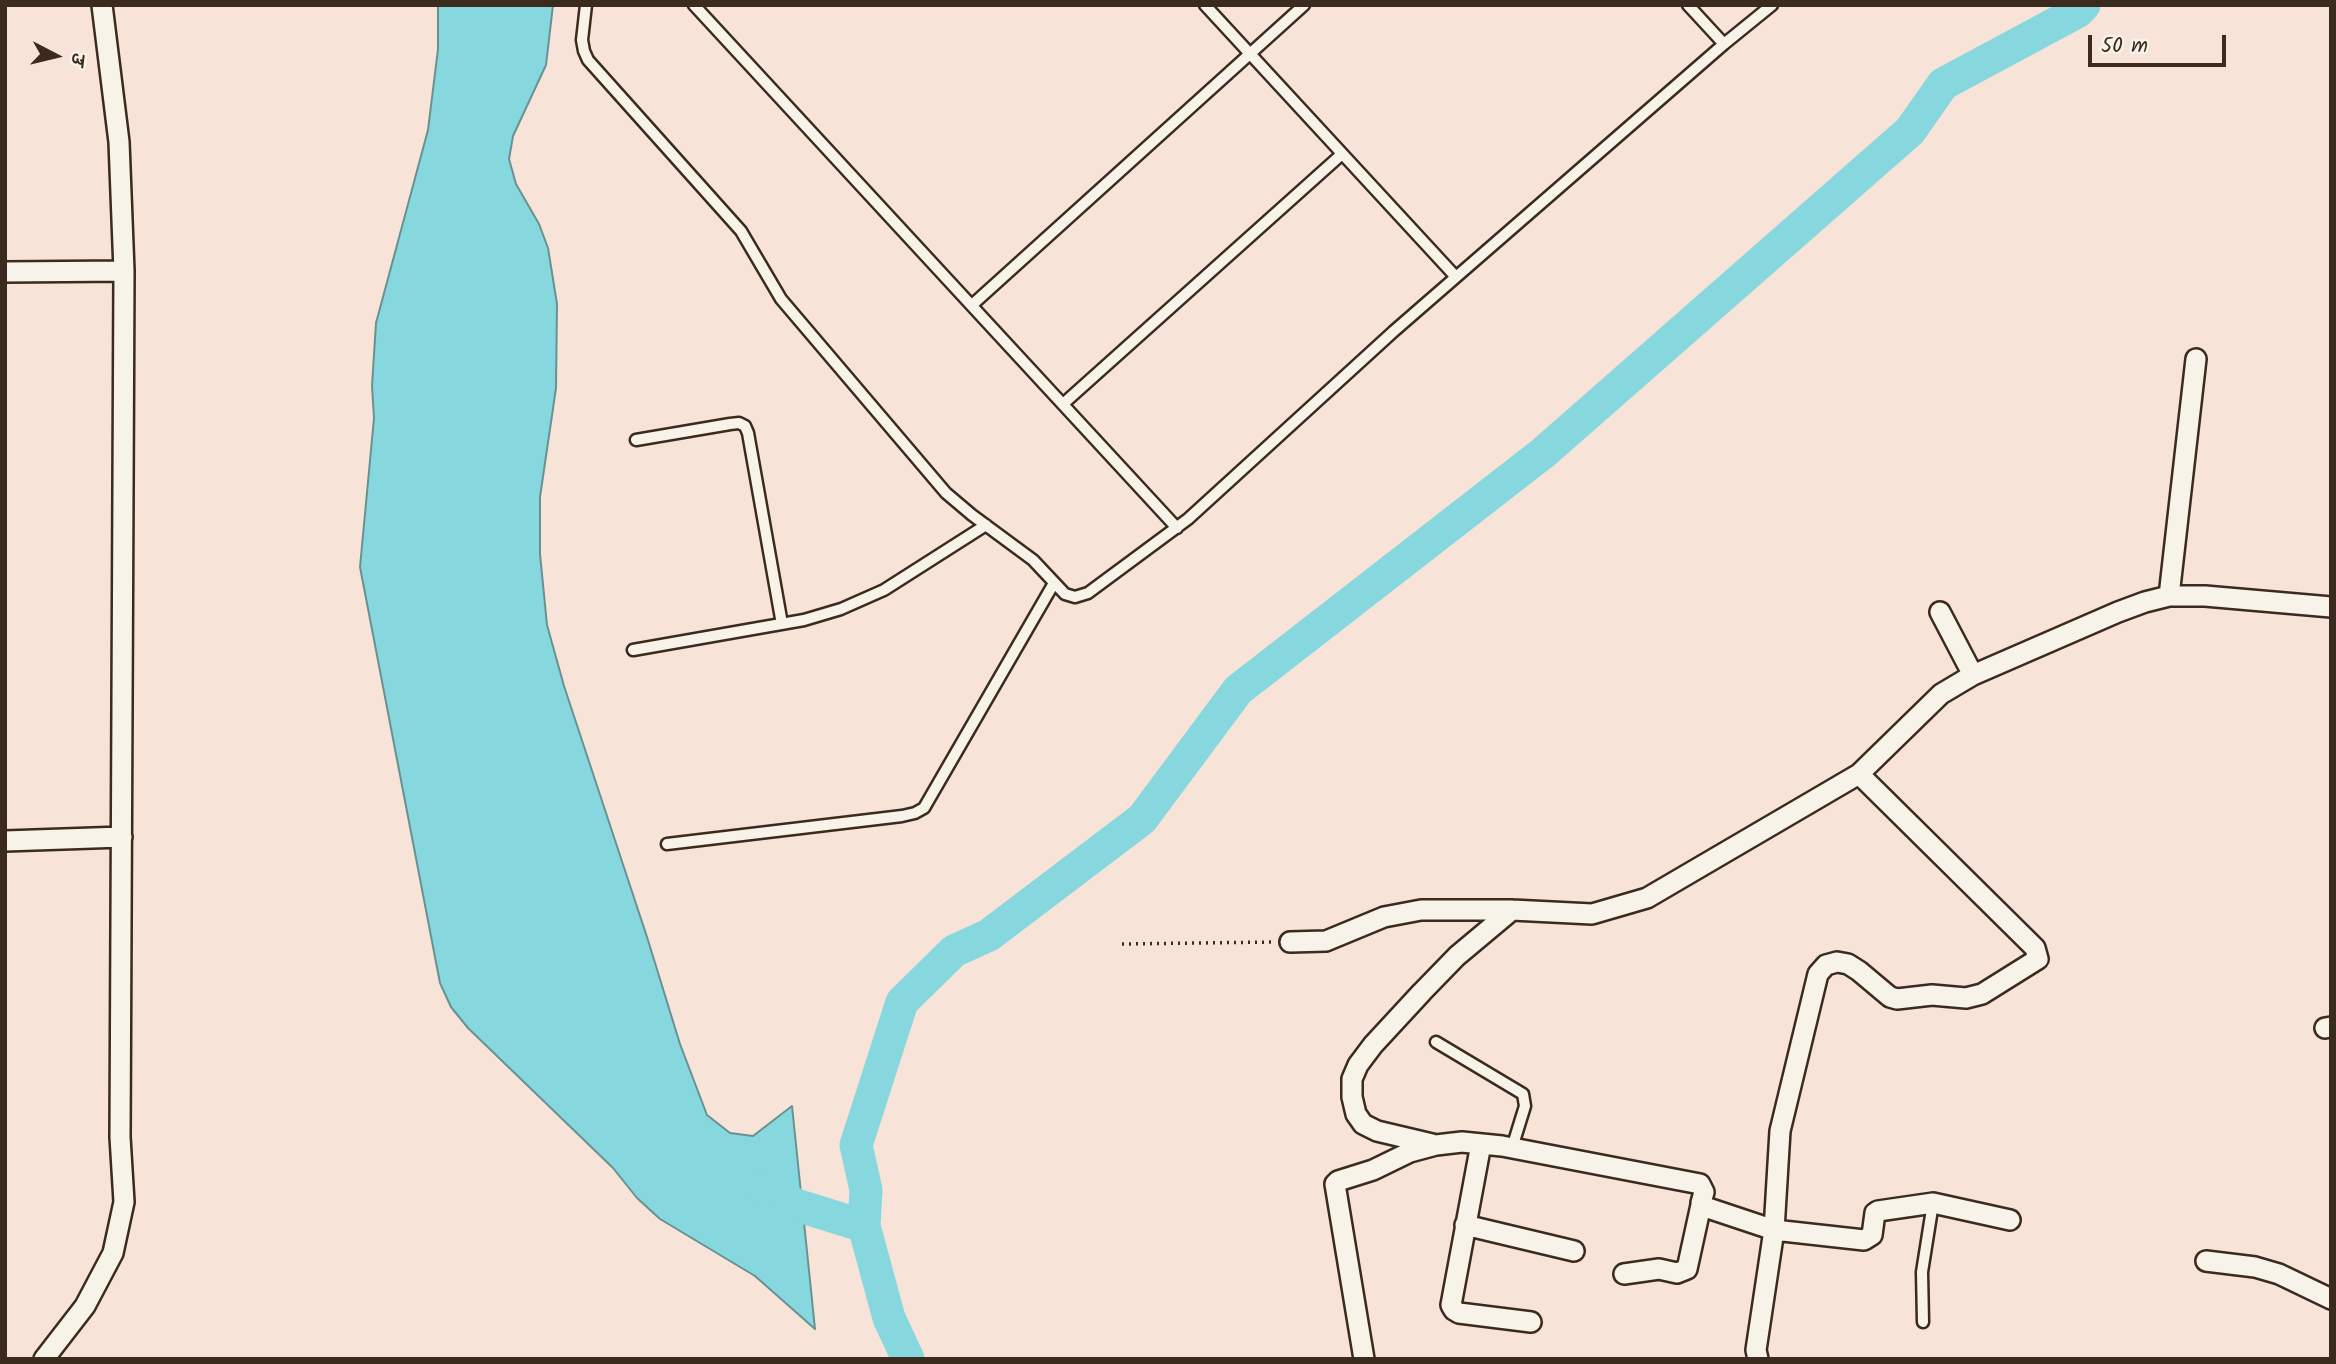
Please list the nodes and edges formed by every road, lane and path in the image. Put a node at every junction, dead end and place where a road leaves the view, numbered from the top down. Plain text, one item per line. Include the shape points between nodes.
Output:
1 (102, 5) edge
2 (586, 5) edge
3 (694, 5) edge
4 (1205, 5) edge
5 (1304, 5) edge
6 (1688, 5) edge
7 (1772, 5) edge
8 (1724, 44) junction
9 (1250, 55) junction
10 (1342, 154) junction
11 (124, 271) junction
12 (5, 272) edge
13 (1456, 277) junction
14 (972, 305) junction
15 (2196, 359) dead end
16 (1063, 404) junction
17 (636, 440) dead end
18 (986, 525) junction
19 (1177, 528) junction
20 (1054, 583) junction
21 (2169, 596) junction
22 (2331, 607) edge
23 (1940, 612) dead end
24 (782, 624) junction
25 (633, 650) dead end
26 (1973, 675) junction
27 (1859, 774) junction
28 (122, 837) junction
29 (5, 841) edge
30 (667, 844) dead end
31 (1512, 910) junction
32 (1290, 942) joint
33 (1122, 944) dead end
34 (1436, 1042) dead end
35 (1481, 1144) junction
36 (1436, 1146) junction
37 (1512, 1148) junction
38 (1933, 1203) junction
39 (1701, 1205) junction
40 (2010, 1220) dead end
41 (1465, 1225) junction
42 (1774, 1230) junction
43 (1574, 1251) dead end
44 (2206, 1261) dead end
45 (1624, 1274) dead end
46 (2331, 1299) edge
47 (1531, 1322) dead end
48 (1923, 1322) dead end
49 (44, 1359) edge
50 (1364, 1359) edge
51 (1758, 1359) edge

1 - 11 street via 119,142
2 - 18 lane via 582,40 588,60 741,231 781,299 929,475
3 - 14 lane
4 - 9 lane
5 - 9 lane
6 - 8 lane
7 - 8 lane
8 - 13 lane
9 - 10 lane
9 - 14 lane
10 - 13 lane
10 - 16 lane
11 - 12 street
11 - 28 street
13 - 19 lane
14 - 16 lane
15 - 21 street
16 - 19 lane
17 - 24 lane via 730,424 745,426
18 - 20 lane
18 - 24 lane via 884,590 841,609
19 - 20 lane via 1082,597 1069,596
20 - 30 lane via 925,808 902,816
21 - 22 street
21 - 26 street via 2118,612
23 - 26 street
24 - 25 lane
26 - 27 street via 1941,694
27 - 31 street via 1647,898 1591,914
27 - 42 street via 2035,948 2038,959 1983,994 1966,998 1897,999 1848,964 1826,965 1813,991 1780,1131
28 - 29 street
28 - 49 street via 120,1138 124,1202 113,1253 85,1306
31 - 32 street via 1422,910 1384,917 1326,941
31 - 36 street via 1422,992 1373,1045 1352,1079 1356,1114 1363,1124
32 - 33 path
34 - 37 lane via 1523,1094 1525,1106
35 - 36 street
35 - 37 street
35 - 41 street
36 - 50 street via 1410,1152 1335,1184
37 - 39 street via 1700,1184 1704,1192
38 - 40 street
38 - 42 street via 1878,1211 1872,1235 1864,1240
38 - 48 lane via 1922,1272
39 - 42 street
39 - 45 street via 1687,1269
41 - 43 street
41 - 47 street via 1452,1297 1454,1310
42 - 51 street
44 - 46 street via 2279,1274

